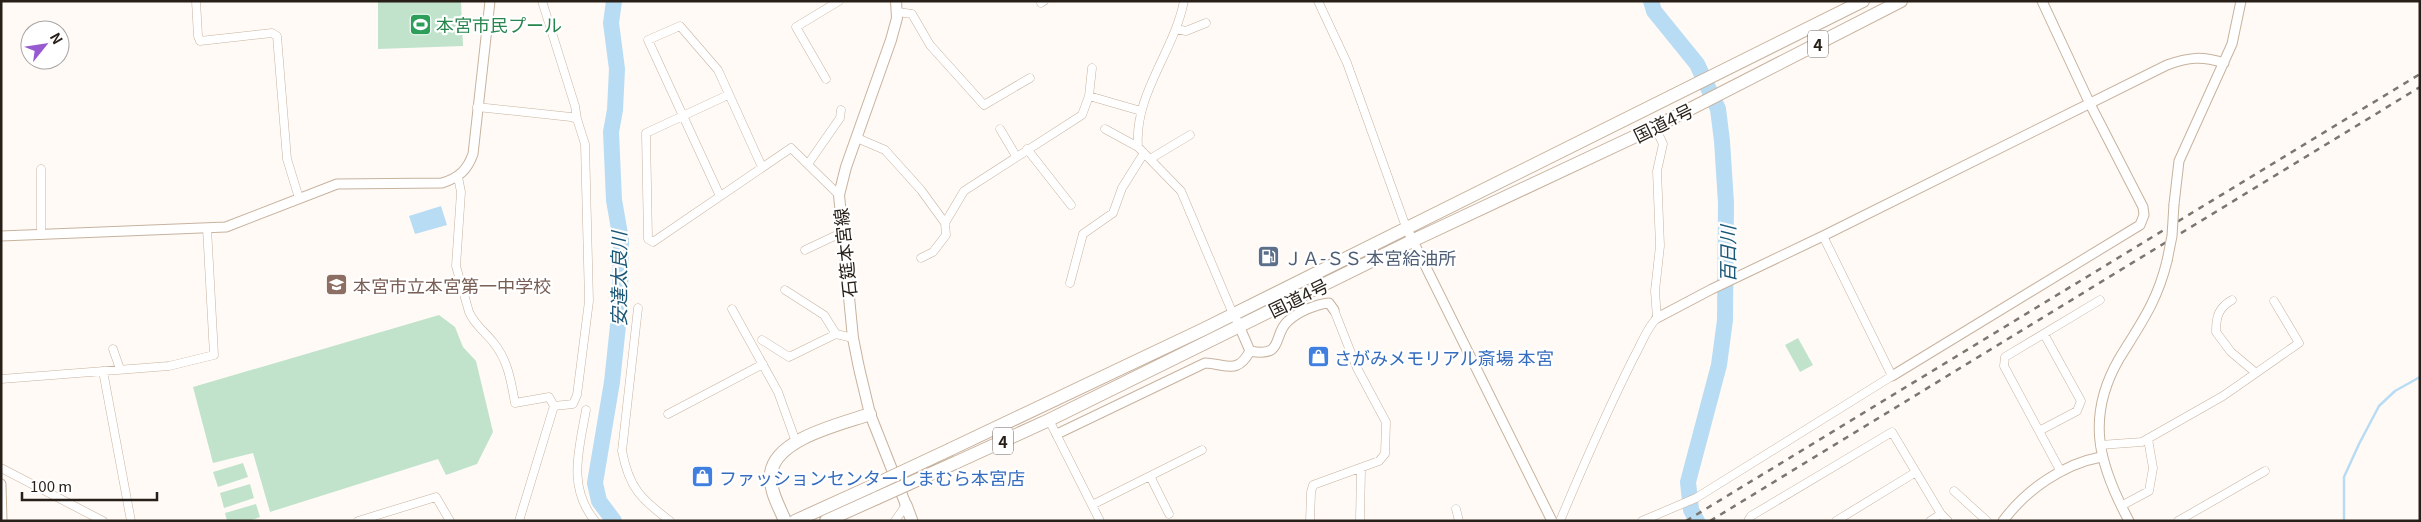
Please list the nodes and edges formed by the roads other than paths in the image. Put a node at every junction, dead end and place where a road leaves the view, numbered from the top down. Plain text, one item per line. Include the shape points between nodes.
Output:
1 (196, 1) edge
2 (490, 1) edge
3 (542, 1) edge
4 (839, 1) edge
5 (1184, 1) edge
6 (1318, 1) edge
7 (1864, 1) edge
8 (1901, 1) edge
9 (2042, 1) edge
10 (2241, 1) edge
11 (1850, 4) edge
12 (897, 7) edge
13 (1206, 23) dead end
14 (1176, 29) junction
15 (2224, 63) junction
16 (1092, 68) dead end
17 (1030, 78) dead end
18 (826, 79) dead end
19 (728, 95) junction
20 (1089, 96) junction
21 (2090, 104) junction
22 (477, 108) junction
23 (840, 110) dead end
24 (1141, 111) junction
25 (684, 116) junction
26 (577, 120) junction
27 (1655, 127) junction
28 (1000, 129) dead end
29 (1105, 129) dead end
30 (1190, 134) dead end
31 (857, 138) junction
32 (1027, 149) junction
33 (1144, 153) junction
34 (1016, 156) junction
35 (808, 164) junction
36 (762, 167) junction
37 (41, 169) dead end
38 (458, 177) junction
39 (839, 195) junction
40 (720, 196) junction
41 (299, 198) junction
42 (1071, 205) dead end
43 (945, 223) junction
44 (1406, 227) junction
45 (207, 228) junction
46 (841, 233) junction
47 (1, 236) edge
48 (41, 236) junction
49 (1823, 236) junction
50 (1414, 240) junction
51 (804, 250) dead end
52 (921, 258) dead end
53 (1070, 283) dead end
54 (785, 290) dead end
55 (2100, 300) dead end
56 (2232, 300) dead end
57 (2274, 301) dead end
58 (638, 308) dead end
59 (732, 309) dead end
60 (1334, 310) joint
61 (1233, 314) junction
62 (1658, 318) junction
63 (1239, 326) junction
64 (836, 334) junction
65 (2044, 334) junction
66 (853, 338) junction
67 (762, 340) dead end
68 (114, 349) dead end
69 (1250, 351) junction
70 (763, 364) junction
71 (120, 370) junction
72 (103, 371) junction
73 (2256, 373) junction
74 (1892, 376) junction
75 (1, 378) edge
76 (554, 406) junction
77 (586, 410) dead end
78 (668, 414) dead end
79 (870, 414) junction
80 (1050, 420) junction
81 (2039, 431) junction
82 (1057, 434) junction
83 (2148, 439) junction
84 (796, 442) junction
85 (2100, 445) junction
86 (1202, 450) dead end
87 (2101, 457) junction
88 (1, 468) edge
89 (1361, 468) junction
90 (2265, 471) dead end
91 (1916, 472) junction
92 (2061, 472) junction
93 (1150, 476) junction
94 (1, 484) edge
95 (1954, 491) dead end
96 (874, 492) junction
97 (906, 505) junction
98 (1092, 505) junction
99 (2121, 506) junction
100 (1456, 510) dead end
101 (1169, 514) dead end
102 (1941, 514) junction
103 (448, 520) edge
104 (2, 521) edge
105 (103, 521) edge
106 (131, 521) edge
107 (358, 521) edge
108 (519, 521) edge
109 (595, 521) edge
110 (670, 521) edge
111 (785, 521) edge
112 (795, 521) edge
113 (826, 521) edge
114 (895, 521) edge
115 (912, 521) edge
116 (1100, 521) edge
117 (1310, 521) edge
118 (1360, 521) edge
119 (1459, 521) edge
120 (1552, 521) edge
121 (1560, 521) edge
122 (1642, 521) edge
123 (1748, 521) edge
124 (1836, 521) edge
125 (1930, 521) edge
126 (1948, 521) edge
127 (1988, 521) edge
128 (2003, 521) edge
129 (2129, 521) edge
130 (2178, 521) edge

1 - 41 street via 200,41 272,33 277,36 287,159
2 - 22 street
3 - 26 street
4 - 18 street via 796,27
5 - 14 street
6 - 44 street via 1347,63
7 - 11 highway, 国道4号 / 4
8 - 27 highway, 国道4号 / 4
9 - 21 street
10 - 15 street via 2232,44
11 - 44 highway, 国道4号 / 4 via 1726,71
12 - 17 street via 912,14 930,46 984,105
12 - 31 main road, 石筵本宮線 via 891,40
13 - 14 street via 1186,31
14 - 24 street
15 - 21 street via 2205,57 2181,60
15 - 85 street, bridge via 2182,152 2176,179 2172,236 2158,295 2119,360 2103,396
16 - 20 street
19 - 25 street
19 - 25 street via 718,70 680,26 648,40
19 - 36 street
20 - 24 street
20 - 32 street via 1082,115
21 - 49 street
21 - 74 street via 2143,207 2140,225
22 - 26 street
22 - 38 street via 473,154 466,170
23 - 35 street via 840,118
24 - 33 street
25 - 40 street
25 - 40 street via 646,133 648,239 653,242
26 - 76 street via 585,144 589,301 576,399 574,404
27 - 50 highway, 国道4号 / 4
27 - 62 street via 1663,144 1657,171 1660,246 1655,291
28 - 34 street
29 - 33 street
30 - 33 street
31 - 39 main road, 石筵本宮線
31 - 43 street via 885,150
32 - 34 street
32 - 42 street
33 - 53 street via 1122,188 1113,214 1083,234
33 - 61 street via 1180,191
34 - 43 street via 964,191
35 - 36 street via 791,148
35 - 39 street
36 - 40 street
37 - 48 street
38 - 41 street via 442,183 337,184
38 - 76 street via 461,192 456,266 468,312 495,344 510,370 515,403 548,397
39 - 46 main road, 石筵本宮線
41 - 45 street via 226,227
43 - 52 street via 946,234 933,252
44 - 50 street
44 - 61 highway, 国道4号 / 4
45 - 48 street
45 - 71 street via 214,355 182,364
46 - 51 street
46 - 66 main road, 石筵本宮線
47 - 48 street
49 - 62 street
49 - 74 street
50 - 63 highway, 国道4号 / 4
50 - 120 street
54 - 64 street via 824,315
55 - 65 street
56 - 73 street via 2218,312 2216,332 2231,352
57 - 73 street via 2299,342
58 - 110 street via 622,451 632,485 648,504
59 - 70 street
60 - 69 street via 1328,303 1312,308 1288,321 1270,351
60 - 89 street via 1357,368 1386,422 1385,454 1379,461
61 - 63 street
61 - 96 highway, 国道4号 / 4, bridge via 951,449
62 - 121 street via 1650,326 1621,384
63 - 69 street
63 - 80 highway, 国道4号 / 4
64 - 66 street
64 - 67 street via 789,358
65 - 81 street via 2005,357 2004,366
65 - 81 street via 2081,401 2077,411
66 - 79 main road, 石筵本宮線
68 - 71 street
69 - 82 street via 1236,366 1229,368 1205,363
70 - 78 street
70 - 84 street via 778,392
71 - 72 street
72 - 75 street
72 - 106 street
73 - 83 street
74 - 122 street via 1696,498
76 - 108 street
77 - 109 street via 576,472 581,494
79 - 84 highway
79 - 97 main road, 石筵本宮線
80 - 82 street
80 - 96 highway, 国道4号 / 4, bridge via 957,462
81 - 92 street
82 - 98 street
83 - 85 street
83 - 99 street via 2153,468 2149,491
84 - 111 highway via 778,456 771,473 774,496
85 - 87 street
86 - 93 street
87 - 92 street
87 - 99 street
88 - 105 street
89 - 117 street via 1313,485
89 - 118 street
90 - 130 street
91 - 102 street
91 - 123 street via 1892,432 1751,516
91 - 124 street
92 - 128 street via 2037,487
93 - 98 street
93 - 101 street
94 - 104 street
95 - 127 street
96 - 112 highway, 国道4号 / 4
96 - 113 highway, 国道4号 / 4
97 - 114 street
97 - 115 main road
98 - 116 street
99 - 129 street
100 - 119 street
102 - 125 street
102 - 126 street
103 - 107 street via 436,497

